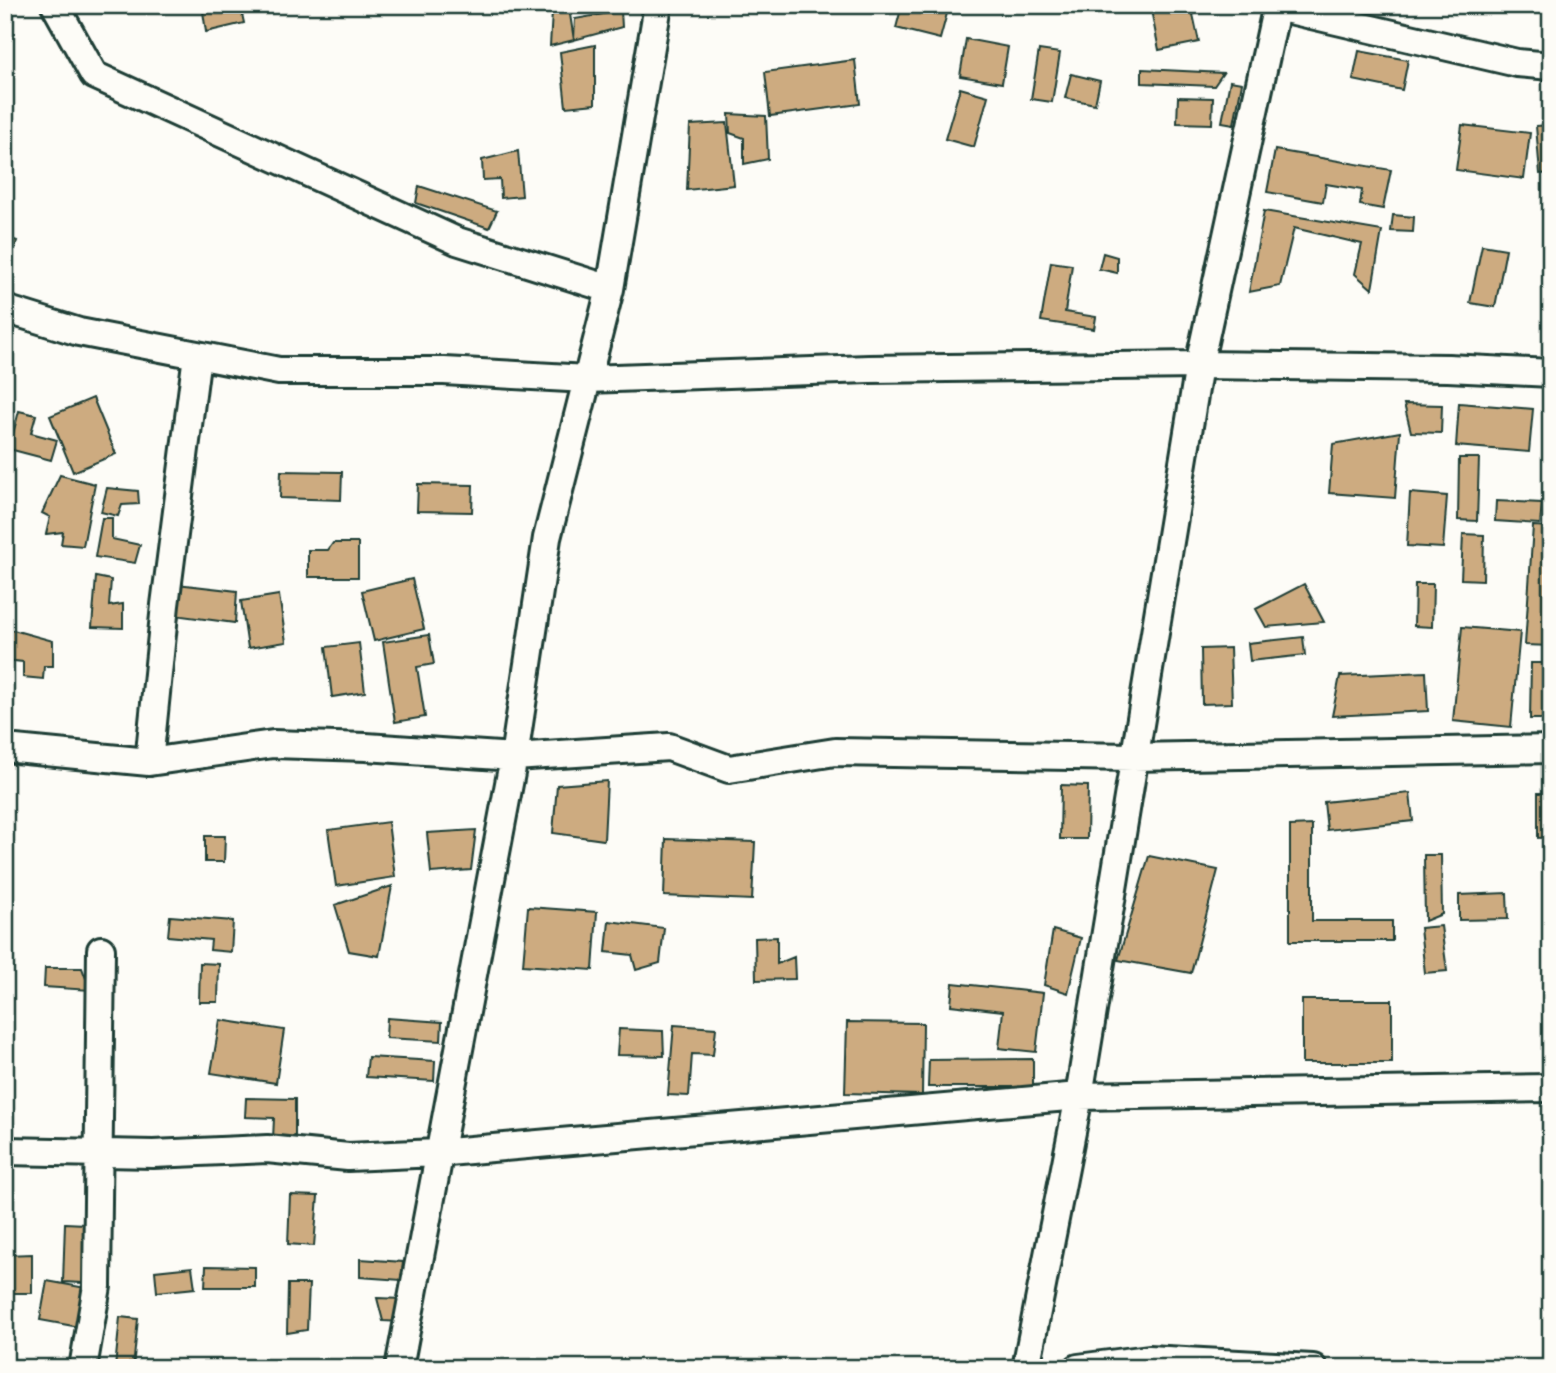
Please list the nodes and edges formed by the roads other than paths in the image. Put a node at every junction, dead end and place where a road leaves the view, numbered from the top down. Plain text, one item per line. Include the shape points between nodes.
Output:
1 (55, 5) edge
2 (658, 5) edge
3 (1277, 6) edge
4 (1551, 66) edge
5 (610, 289) junction
6 (5, 309) edge
7 (197, 355) junction
8 (1199, 365) junction
9 (1551, 373) edge
10 (587, 379) junction
11 (5, 748) edge
12 (1551, 749) edge
13 (514, 757) junction
14 (1133, 757) junction
15 (149, 762) junction
16 (101, 950) dead end
17 (1551, 1088) edge
18 (1079, 1096) junction
19 (5, 1151) edge
20 (97, 1152) junction
21 (437, 1153) junction
22 (83, 1368) edge
23 (399, 1368) edge
24 (1026, 1368) edge
25 (1078, 1368) edge
26 (1313, 1368) edge

1 - 5 street via 94,75 457,242
2 - 5 street
3 - 4 street via 1517,63
3 - 8 street
5 - 10 street
6 - 7 street via 79,332
7 - 10 street via 279,371 444,371
7 - 15 street
8 - 9 street
8 - 10 street via 869,369
8 - 14 street
10 - 13 street via 547,538
11 - 15 street
12 - 14 street
13 - 14 street via 669,747 729,769 835,752
13 - 15 street via 273,744
13 - 21 street
14 - 18 street
16 - 20 street
17 - 18 street
18 - 21 street
18 - 24 street
19 - 20 street
20 - 21 street via 267,1149 348,1157
20 - 22 street via 97,1286
21 - 23 street
25 - 26 street via 1149,1359

